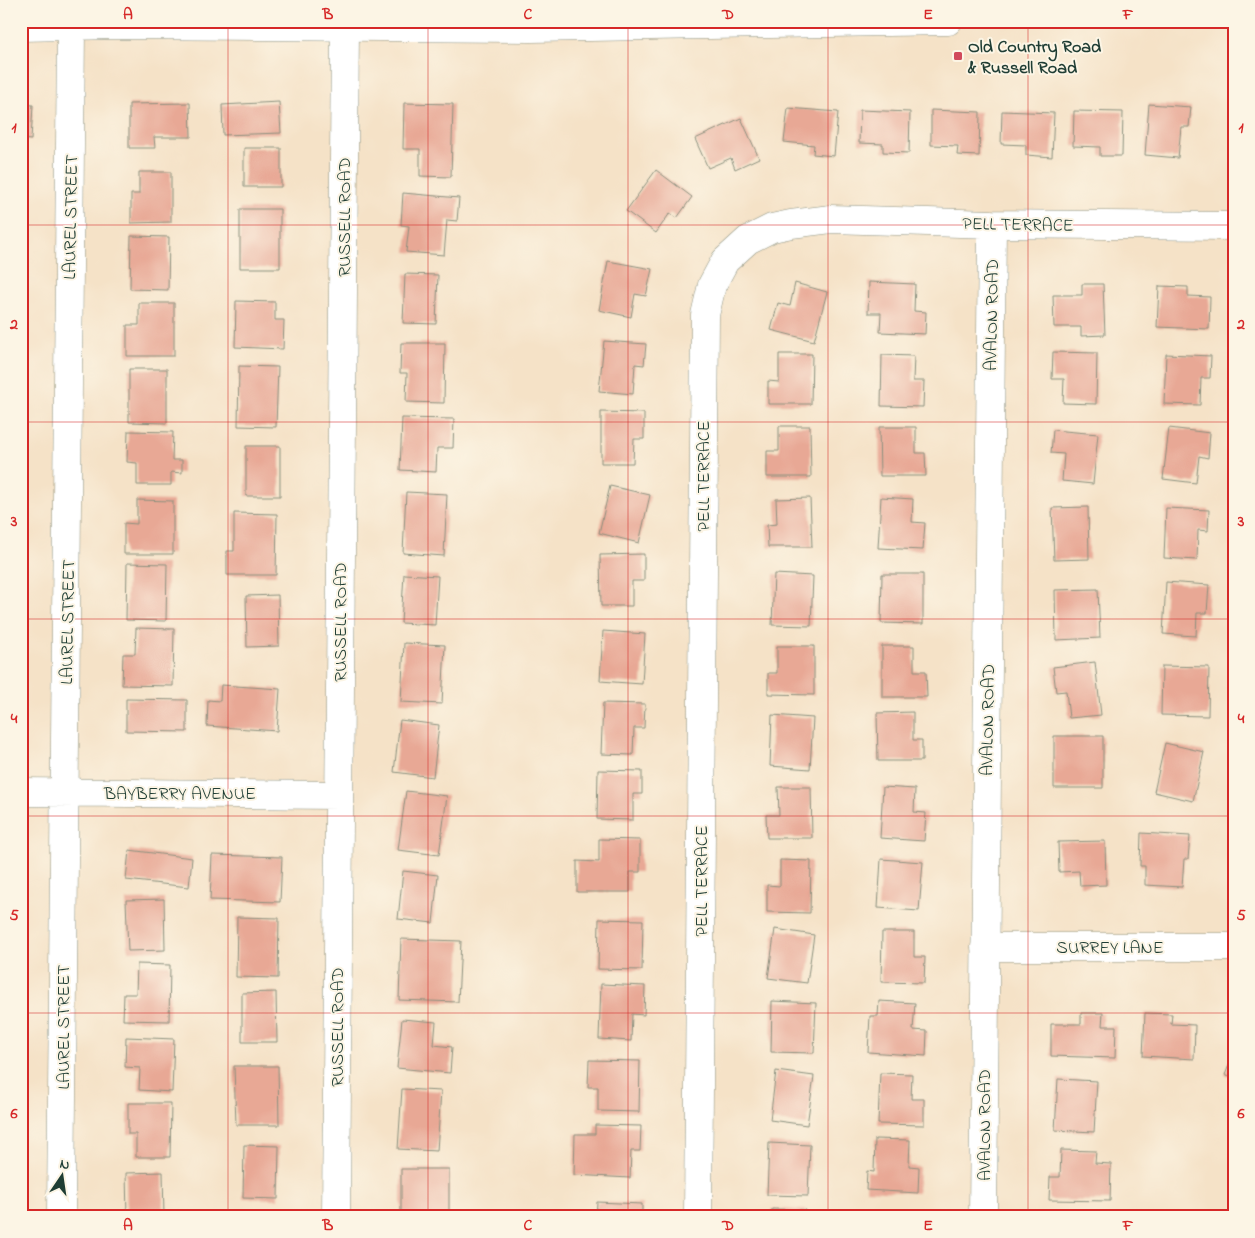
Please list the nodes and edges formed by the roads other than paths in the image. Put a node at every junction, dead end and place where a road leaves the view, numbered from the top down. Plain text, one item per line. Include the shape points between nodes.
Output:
1 (948, 21) edge
2 (117, 23) edge
3 (397, 25) edge
4 (531, 25) edge
5 (21, 27) edge
6 (72, 27) junction
7 (345, 27) junction
8 (992, 224) junction
9 (1234, 226) edge
10 (21, 792) edge
11 (65, 792) junction
12 (339, 794) junction
13 (1233, 944) edge
14 (985, 947) junction
15 (61, 1217) edge
16 (336, 1217) edge
17 (698, 1217) edge
18 (983, 1217) edge

1 - 4 street
2 - 6 street
2 - 7 street
3 - 4 street
3 - 7 street
5 - 6 street
6 - 11 street, LAUREL STREET
7 - 12 street, RUSSELL ROAD
8 - 9 street, PELL TERRACE
8 - 14 street, AVALON ROAD
8 - 17 street, PELL TERRACE via 831,219 772,228 748,240 725,261 712,285 705,315
10 - 11 street, BAYBERRY AVENUE
11 - 12 street, BAYBERRY AVENUE
11 - 15 street, LAUREL STREET
12 - 16 street, RUSSELL ROAD
13 - 14 street, SURREY LANE
14 - 18 street, AVALON ROAD

